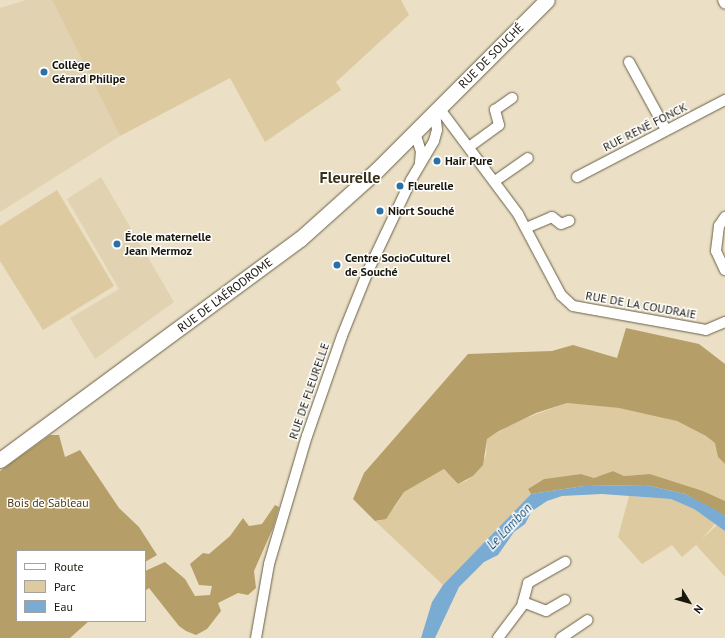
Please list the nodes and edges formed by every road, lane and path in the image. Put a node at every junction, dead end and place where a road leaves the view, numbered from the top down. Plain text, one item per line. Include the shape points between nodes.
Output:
1 (547, 0) edge
2 (723, 0) edge
3 (725, 4) edge
4 (629, 62) dead end
5 (512, 98) dead end
6 (725, 100) edge
7 (437, 110) junction
8 (666, 130) junction
9 (415, 133) junction
10 (469, 147) junction
11 (528, 158) dead end
12 (420, 163) junction
13 (577, 177) dead end
14 (495, 181) junction
15 (725, 217) edge
16 (569, 221) dead end
17 (526, 228) junction
18 (725, 270) edge
19 (725, 322) edge
20 (0, 460) edge
21 (565, 562) dead end
22 (565, 600) dead end
23 (523, 602) junction
24 (588, 620) dead end
25 (256, 638) edge
26 (498, 638) edge
27 (561, 638) edge

1 - 7 street, RUE DE SOUCHÉ
2 - 3 street
4 - 8 street
5 - 10 street via 495,110 499,125
6 - 8 street, RUE RENÉ FONCK
7 - 9 street, RUE DE L'AÉRODROME
7 - 10 street, RUE DE LA COUDRAIE
7 - 12 street, RUE DE FLEURELLE via 434,141
8 - 13 street, RUE RENÉ FONCK
9 - 12 street, RUE DE FLEURELLE via 420,147
9 - 20 street, RUE DE L'AÉRODROME via 300,239
10 - 14 street, RUE DE LA COUDRAIE
11 - 14 street
12 - 25 street, RUE DE FLEURELLE via 369,269 307,436 269,564
14 - 17 street, RUE DE LA COUDRAIE
15 - 18 street via 720,226 716,251
16 - 17 street via 561,224 552,217
17 - 19 street, RUE DE LA COUDRAIE via 561,295 573,306 706,330
21 - 23 street via 528,583
22 - 23 street via 546,611
23 - 26 street
24 - 27 street

